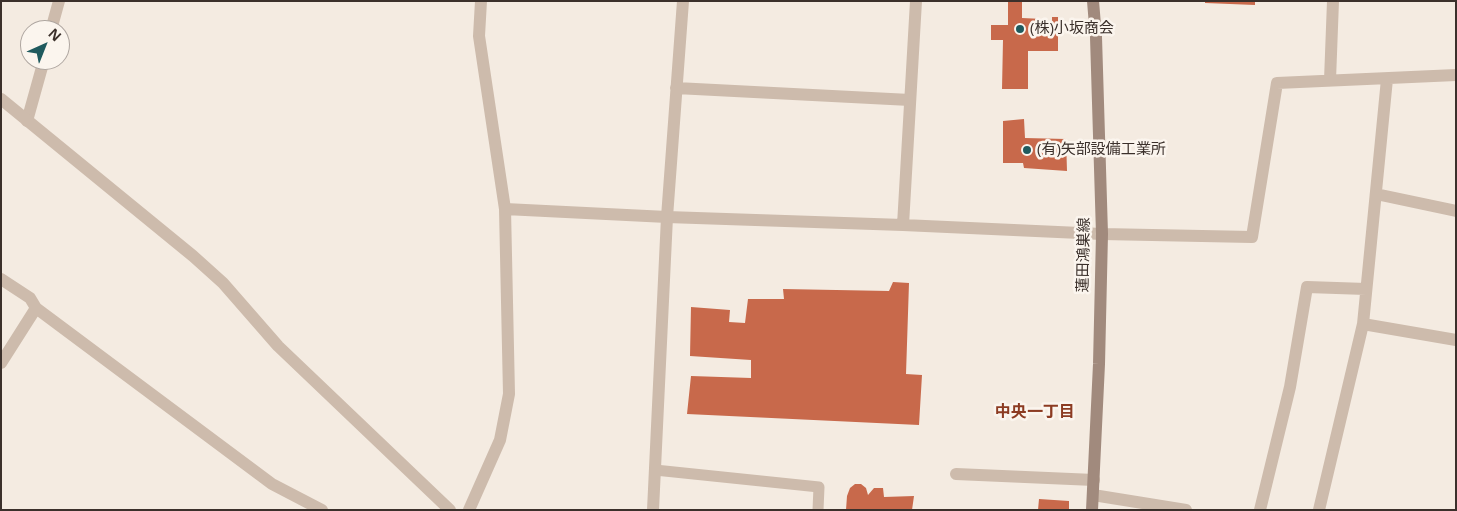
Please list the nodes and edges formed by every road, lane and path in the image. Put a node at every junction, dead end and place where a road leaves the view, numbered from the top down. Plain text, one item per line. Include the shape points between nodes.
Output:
1 (59, 1) edge
2 (481, 1) edge
3 (683, 1) edge
4 (916, 1) edge
5 (1093, 1) edge
6 (1333, 1) edge
7 (54, 20) edge
8 (41, 70) edge
9 (1456, 75) edge
10 (1387, 79) junction
11 (1330, 80) junction
12 (676, 88) junction
13 (1, 99) edge
14 (910, 100) junction
15 (28, 121) junction
16 (1376, 194) junction
17 (505, 209) junction
18 (1456, 211) edge
19 (667, 217) junction
20 (903, 225) junction
21 (1102, 234) junction
22 (1, 279) edge
23 (1366, 289) junction
24 (36, 308) junction
25 (1363, 324) junction
26 (1456, 340) edge
27 (1, 363) edge
28 (655, 470) junction
29 (956, 474) dead end
30 (1094, 480) junction
31 (1093, 495) junction
32 (322, 510) edge
33 (450, 510) edge
34 (469, 510) edge
35 (653, 510) edge
36 (818, 510) edge
37 (1092, 510) edge
38 (1186, 510) edge
39 (1260, 510) edge
40 (1319, 510) edge

1 - 7 street
2 - 17 street via 478,36
3 - 12 street
4 - 14 street
5 - 21 main road, 蓮田鴻巣線
6 - 11 street
8 - 15 street
9 - 10 street
10 - 11 street
10 - 16 street
11 - 21 street via 1277,83 1252,237
12 - 14 street
12 - 19 street
13 - 15 street
14 - 20 street
15 - 33 street via 223,283 278,346
16 - 18 street
16 - 23 street
17 - 19 street
17 - 34 street via 509,394 500,440
19 - 20 street
19 - 28 street
20 - 21 street
21 - 30 main road, 蓮田鴻巣線
22 - 24 street via 30,298
23 - 25 street
23 - 39 street via 1307,287 1290,387
24 - 27 street
24 - 32 street via 272,484
25 - 26 street
25 - 40 street
28 - 35 street
28 - 36 lane via 819,487
29 - 30 street
30 - 31 main road, 蓮田鴻巣線
31 - 37 main road, 蓮田鴻巣線
31 - 38 street

